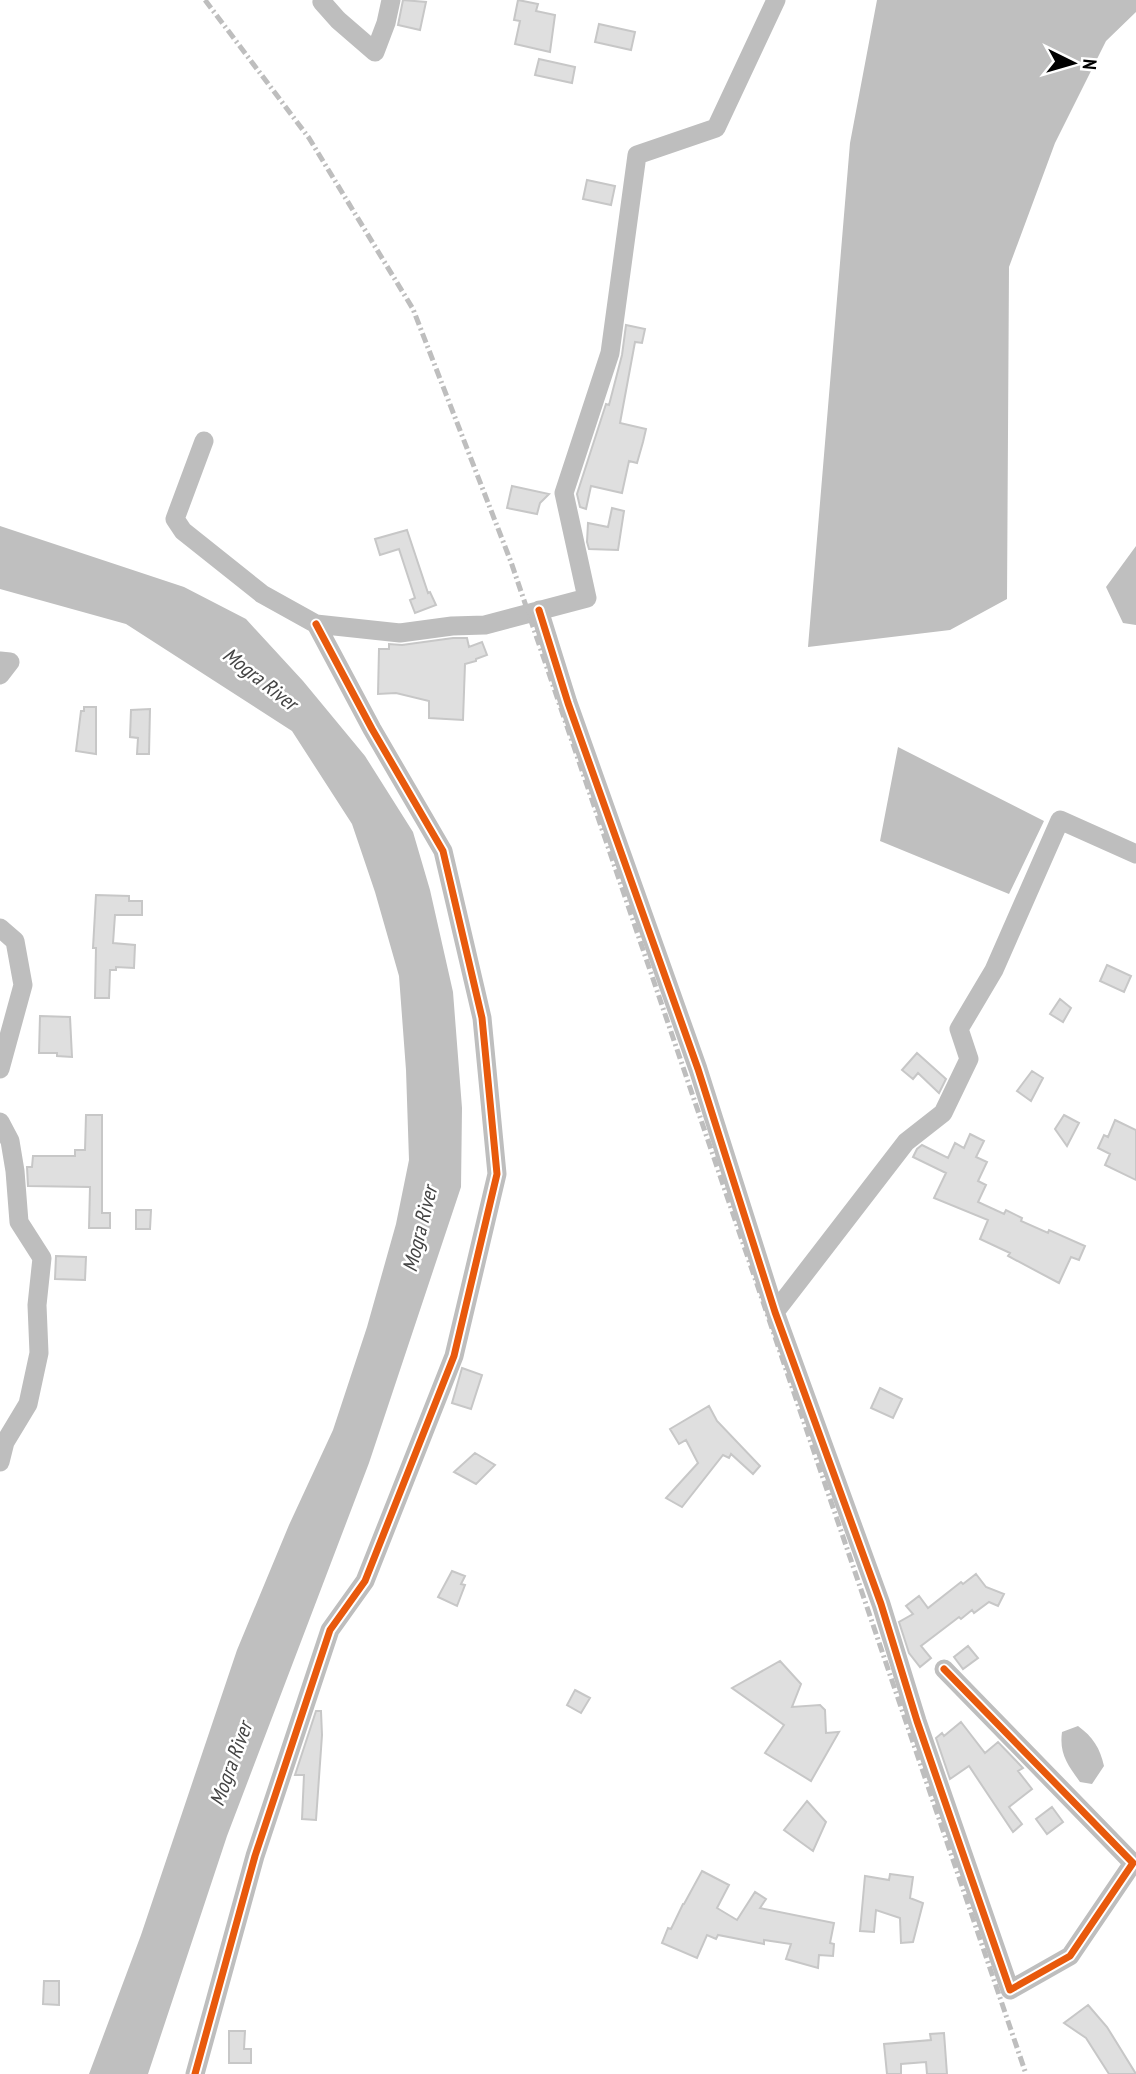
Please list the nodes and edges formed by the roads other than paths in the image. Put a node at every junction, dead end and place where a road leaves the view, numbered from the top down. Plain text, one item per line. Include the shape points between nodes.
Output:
1 (323, 0) edge
2 (391, 0) edge
3 (776, 0) edge
4 (204, 441) dead end
5 (539, 610) junction
6 (316, 624) junction
7 (0, 661) edge
8 (0, 675) edge
9 (1136, 854) edge
10 (0, 928) edge
11 (0, 1069) edge
12 (0, 1122) edge
13 (775, 1312) junction
14 (0, 1462) edge
15 (944, 1670) dead end
16 (195, 2074) edge

1 - 2 street via 338,20 375,52
3 - 5 street via 716,128 637,155 610,354 564,493 587,598
4 - 6 street via 175,519 183,531 262,594
5 - 6 street via 485,625 400,633
5 - 13 street via 698,1069
6 - 16 street via 443,851 482,1018 497,1174 454,1356 365,1581 330,1630 255,1856
7 - 8 street via 10,662
9 - 13 street via 1060,820 994,970 959,1029 969,1059 943,1112 906,1142
10 - 11 street via 15,941 23,985
12 - 14 street via 10,1141 19,1222 42,1258 37,1305 39,1353 29,1404 5,1442
13 - 15 street via 881,1604 1010,1990 1070,1956 1133,1863

